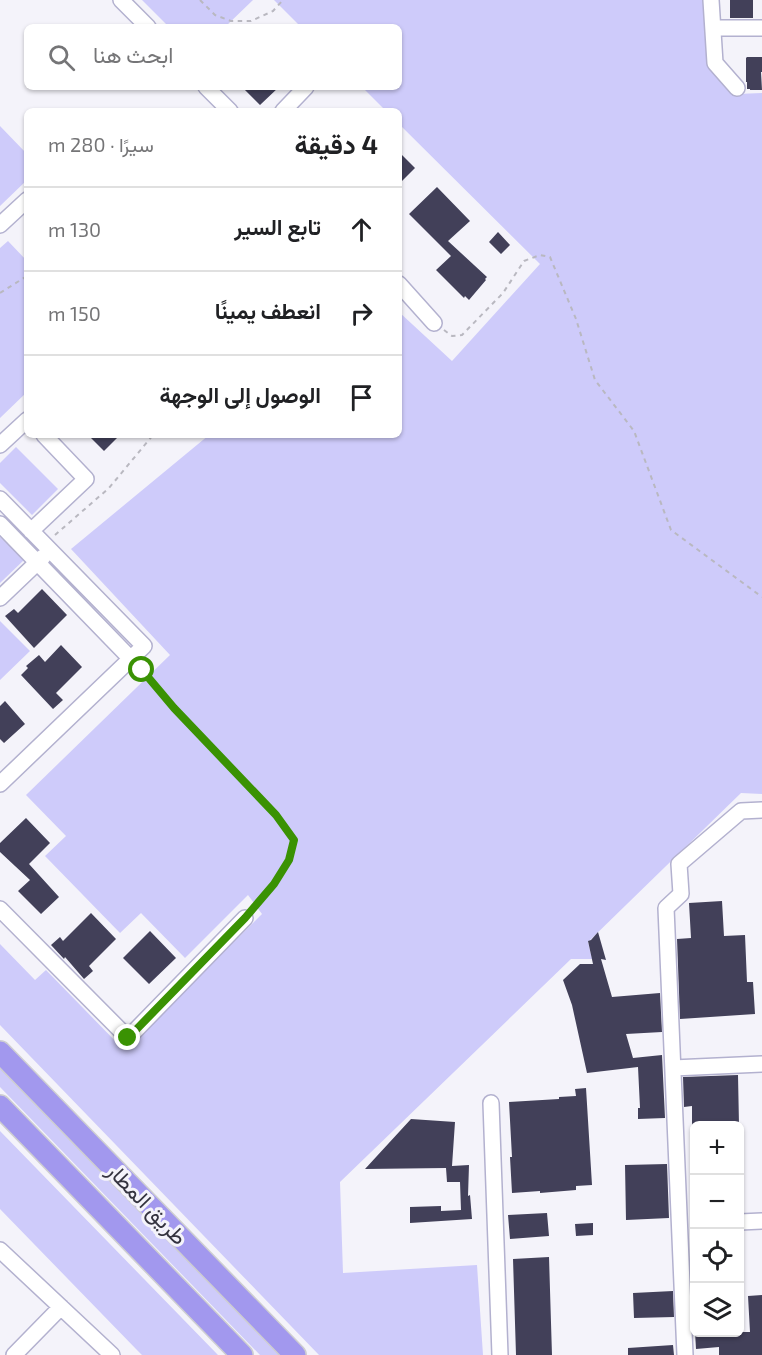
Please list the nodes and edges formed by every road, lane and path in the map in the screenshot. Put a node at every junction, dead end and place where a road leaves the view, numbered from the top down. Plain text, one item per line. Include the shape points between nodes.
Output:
1 (121, 0) edge
2 (200, 0) edge
3 (283, 0) edge
4 (711, 0) edge
5 (145, 24) edge
6 (712, 28) junction
7 (762, 28) edge
8 (737, 88) dead end
9 (209, 90) edge
10 (303, 90) edge
11 (227, 108) edge
12 (285, 108) edge
13 (24, 203) edge
14 (0, 225) edge
15 (24, 278) edge
16 (402, 287) edge
17 (0, 293) edge
18 (434, 323) joint
19 (24, 423) edge
20 (47, 438) edge
21 (151, 438) edge
22 (0, 445) edge
23 (0, 499) edge
24 (0, 524) edge
25 (31, 531) junction
26 (47, 548) junction
27 (37, 562) junction
28 (762, 597) edge
29 (0, 598) edge
30 (131, 659) junction
31 (0, 784) edge
32 (762, 810) edge
33 (0, 909) edge
34 (245, 918) joint
35 (0, 1052) edge
36 (762, 1064) edge
37 (673, 1068) junction
38 (491, 1102) dead end
39 (0, 1106) edge
40 (762, 1221) edge
41 (744, 1222) edge
42 (687, 1223) edge
43 (0, 1250) edge
44 (61, 1307) junction
45 (14, 1355) edge
46 (112, 1355) edge
47 (242, 1355) edge
48 (295, 1355) edge
49 (500, 1355) edge
50 (686, 1355) edge

1 - 5 street
2 - 3 path via 215,15 231,21 251,21 273,11
4 - 6 street
6 - 7 street
6 - 8 street via 715,63
9 - 11 street
10 - 12 street
13 - 14 street
15 - 17 path
16 - 18 street
18 - 28 path via 452,336 462,335 503,293 524,261 540,255 550,257 576,319 595,380 634,431 671,530
19 - 22 street
20 - 25 street via 86,479
21 - 26 path via 109,488
23 - 25 street
24 - 27 street
25 - 26 street
26 - 27 street
26 - 30 street via 144,646
27 - 29 street
27 - 30 street
30 - 31 street
30 - 34 path via 276,815 294,840 289,860 274,884
32 - 37 street via 741,811 679,864 681,894 666,908
33 - 34 street via 128,1038
35 - 48 highway, طريق المطار
36 - 37 street
37 - 42 street
38 - 49 street
39 - 47 highway, طريق المطار
40 - 41 street
42 - 50 street
43 - 44 street
44 - 45 street
44 - 46 street

